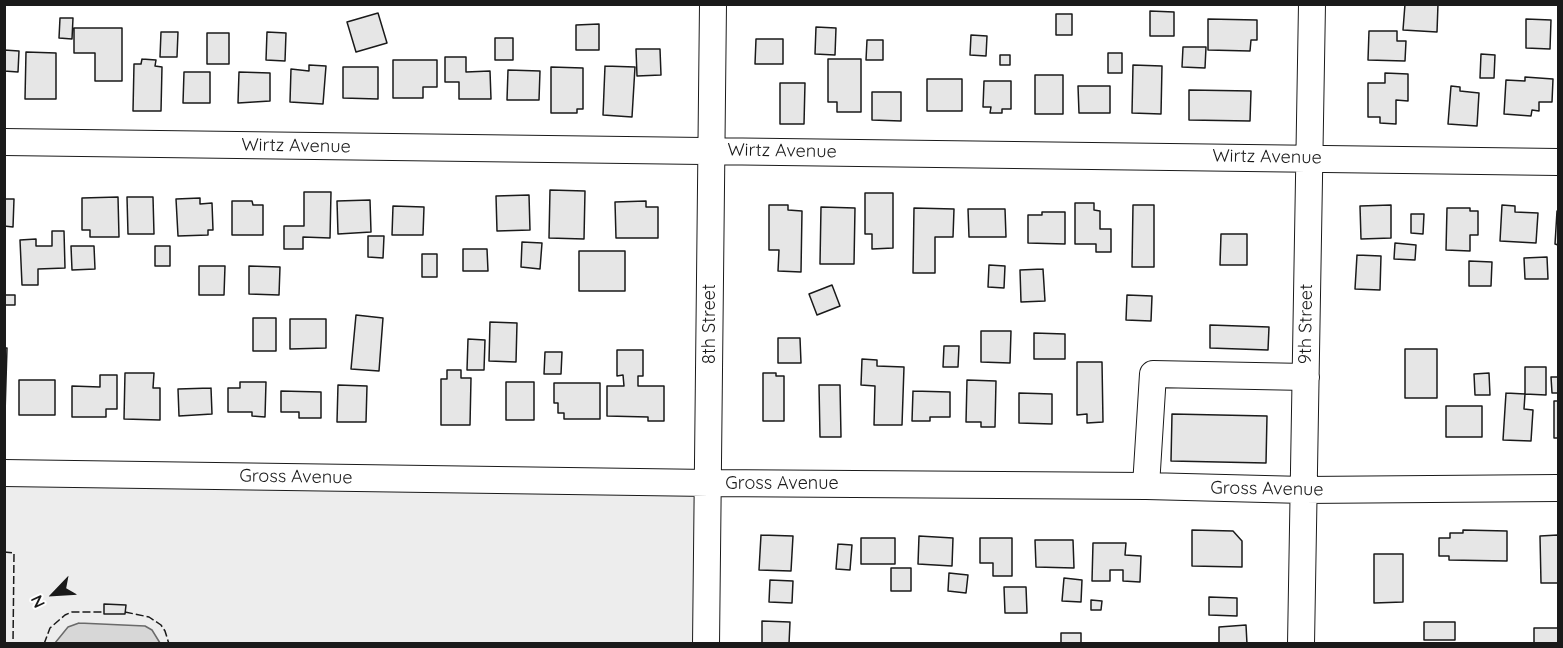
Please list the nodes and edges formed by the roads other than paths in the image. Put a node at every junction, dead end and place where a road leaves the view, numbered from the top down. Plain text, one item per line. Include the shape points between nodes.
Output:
1 (713, 4) edge
2 (1312, 4) edge
3 (4, 142) edge
4 (711, 151) junction
5 (1309, 158) junction
6 (1558, 162) edge
7 (1306, 377) junction
8 (4, 473) edge
9 (709, 483) junction
10 (1146, 486) junction
11 (1558, 488) edge
12 (1304, 490) junction
13 (706, 644) edge
14 (1301, 644) edge

1 - 4 street, 8th Street
2 - 5 street, 9th Street
3 - 4 street, Wirtz Avenue
4 - 5 street, Wirtz Avenue
4 - 9 street, 8th Street
5 - 6 street, Wirtz Avenue
5 - 7 street, 9th Street
7 - 10 street via 1153,374
7 - 12 street, 9th Street
8 - 9 street, Gross Avenue
9 - 10 street, Gross Avenue
9 - 13 street, 8th Street
10 - 12 street, Gross Avenue
11 - 12 street, Gross Avenue
12 - 14 street, 9th Street

